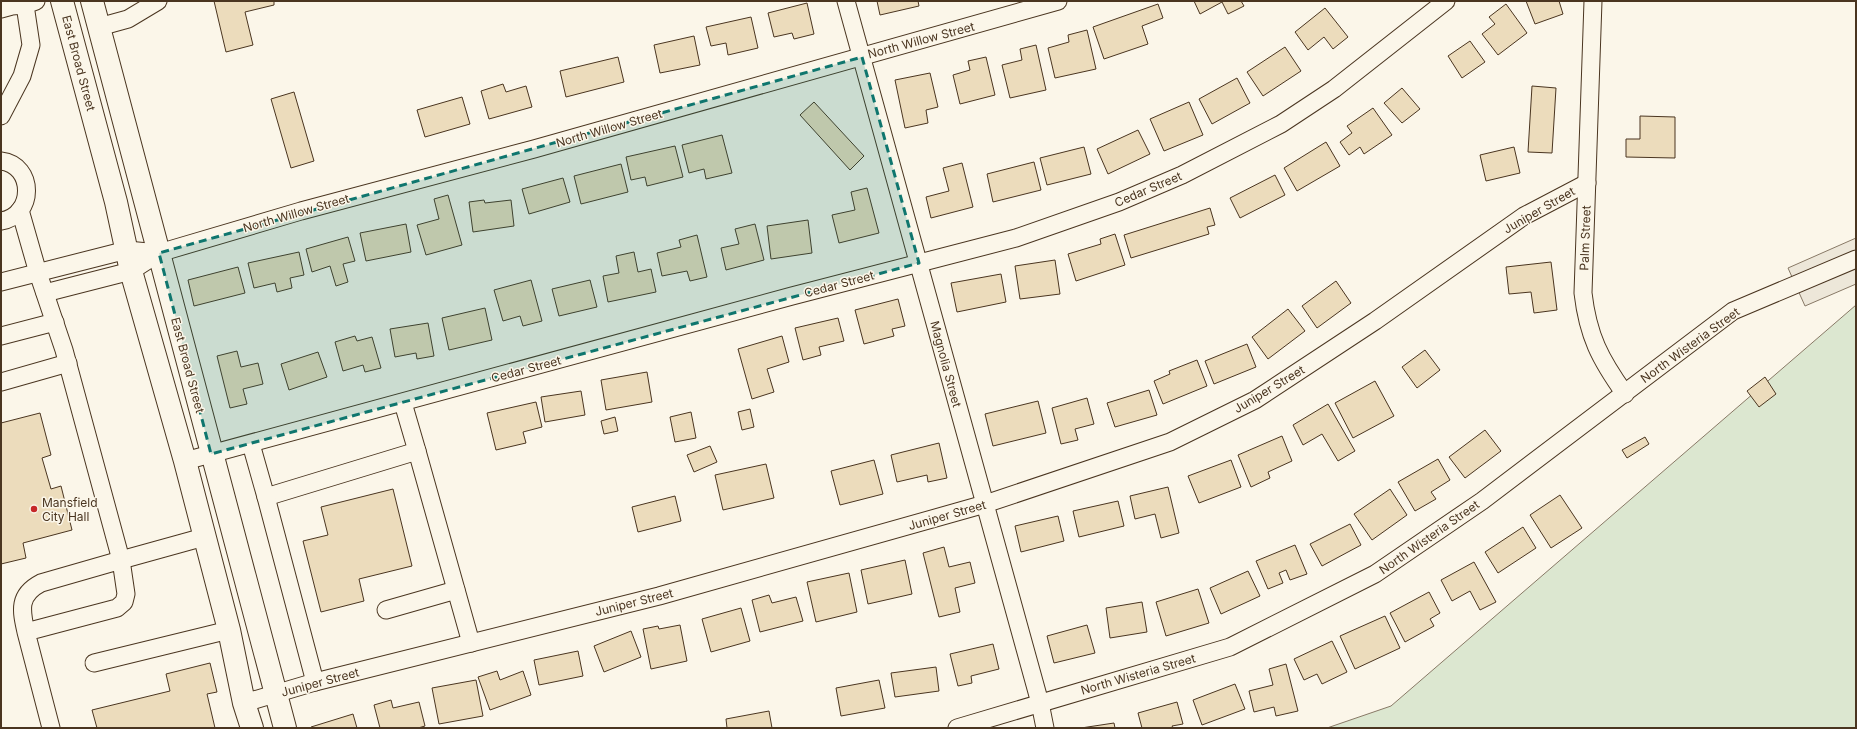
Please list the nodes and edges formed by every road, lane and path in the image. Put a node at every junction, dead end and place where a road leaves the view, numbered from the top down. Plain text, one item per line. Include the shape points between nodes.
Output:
1 (62, 1) edge
2 (92, 1) edge
3 (158, 1) edge
4 (846, 1) edge
5 (1058, 1) edge
6 (1446, 1) edge
7 (1593, 1) edge
8 (30, 3) edge
9 (1, 9) edge
10 (99, 27) junction
11 (862, 57) junction
12 (1, 116) edge
13 (1, 161) edge
14 (1587, 183) junction
15 (20, 210) junction
16 (1, 221) edge
17 (159, 252) junction
18 (1856, 259) edge
19 (129, 260) junction
20 (919, 263) junction
21 (38, 273) junction
22 (1, 282) edge
23 (45, 294) junction
24 (54, 322) junction
25 (1, 336) edge
26 (68, 363) junction
27 (1, 382) edge
28 (1625, 394) junction
29 (403, 403) junction
30 (251, 444) junction
31 (417, 451) junction
32 (211, 454) junction
33 (185, 461) junction
34 (266, 497) junction
35 (985, 504) junction
36 (204, 537) junction
37 (121, 560) junction
38 (456, 590) junction
39 (386, 610) dead end
40 (229, 630) junction
41 (26, 632) junction
42 (471, 643) junction
43 (94, 663) dead end
44 (315, 682) junction
45 (275, 694) junction
46 (244, 703) junction
47 (1040, 703) junction
48 (51, 728) edge
49 (252, 728) edge
50 (285, 728) edge
51 (957, 728) edge
52 (1044, 728) edge

1 - 19 main road, East Broad Street
2 - 10 main road, East Broad Street
3 - 10 street via 128,19
4 - 11 street, Magnolia Street
5 - 11 street, North Willow Street
6 - 20 street, Cedar Street via 1334,89 1288,119 1182,175 1119,202 1016,238
7 - 14 street, Palm Street
8 - 9 street
8 - 12 street via 31,45 22,76
10 - 17 main road, East Broad Street
11 - 17 street, North Willow Street
11 - 20 street, Magnolia Street
13 - 15 street via 14,166 26,182 27,192
14 - 28 street, Palm Street via 1583,293 1585,314 1605,367
14 - 35 street, Juniper Street via 1524,216 1255,400 1170,442
15 - 16 street via 13,217
15 - 21 street
17 - 19 street, North Willow Street
17 - 32 main road, East Broad Street
18 - 28 street, North Wisteria Street via 1733,311
19 - 21 street
19 - 23 street
19 - 33 main road, East Broad Street
20 - 29 street, Cedar Street
20 - 35 street, Magnolia Street
21 - 22 street
21 - 23 street
23 - 24 street
24 - 25 street
24 - 26 street
26 - 27 street
26 - 37 street
28 - 47 street, North Wisteria Street via 1482,501 1375,574 1230,647
29 - 30 street, Cedar Street
29 - 31 street
30 - 32 street, Cedar Street
30 - 34 street
31 - 34 street
31 - 38 street
32 - 33 street, Cedar Street
32 - 45 main road, East Broad Street
33 - 36 main road, East Broad Street
34 - 44 street
35 - 42 street, Juniper Street via 659,596
35 - 47 street, Magnolia Street
36 - 37 street
36 - 40 main road, East Broad Street
37 - 41 street via 31,588 23,604 22,615
37 - 41 street via 126,594 124,602 117,608
38 - 39 street
38 - 42 street
40 - 43 street
40 - 46 main road, East Broad Street
41 - 48 street
42 - 44 street, Juniper Street
44 - 45 street, Juniper Street
45 - 46 street, Juniper Street
45 - 50 main road, East Broad Street
46 - 49 main road, East Broad Street
47 - 51 street, North Wisteria Street
47 - 52 street, Magnolia Street

